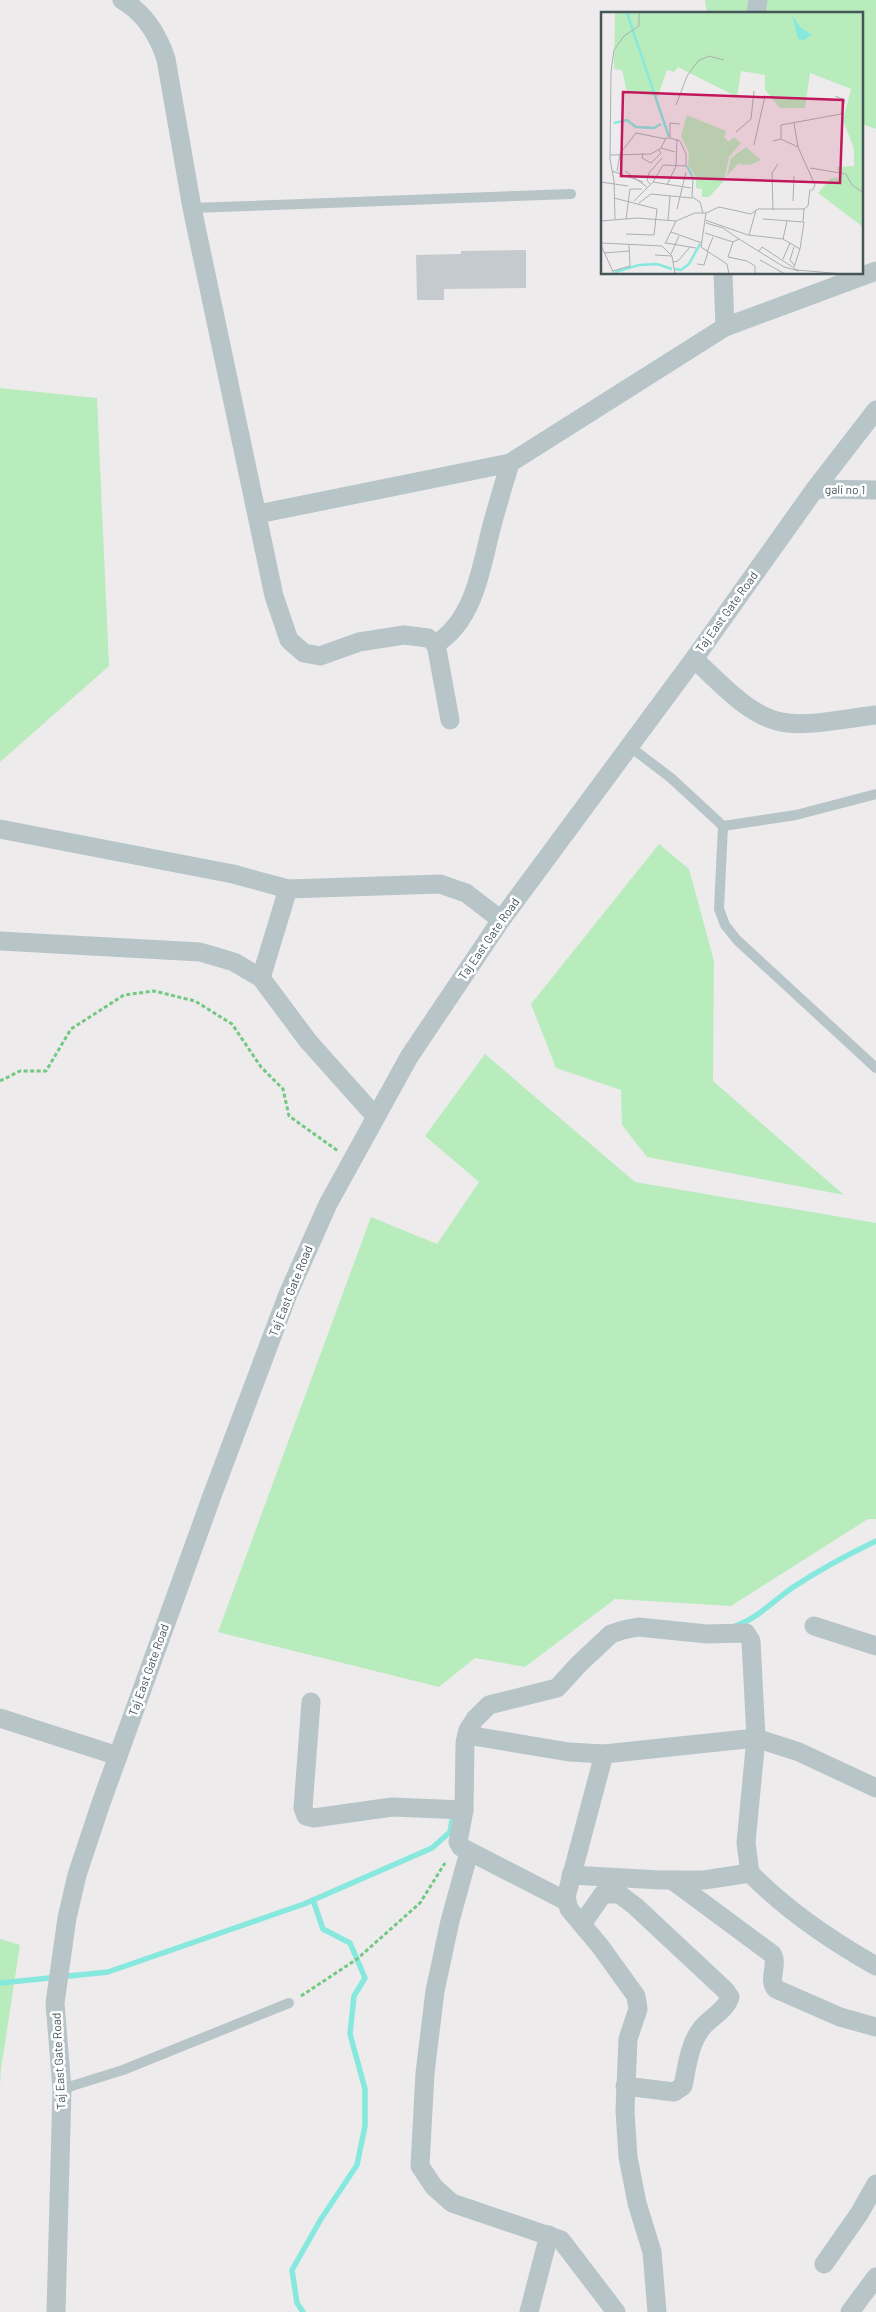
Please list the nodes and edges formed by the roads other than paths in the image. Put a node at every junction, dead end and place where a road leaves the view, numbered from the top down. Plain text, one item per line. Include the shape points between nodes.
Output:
1 (122, 0) edge
2 (571, 194) dead end
3 (192, 208) junction
4 (876, 271) edge
5 (723, 275) edge
6 (725, 327) junction
7 (876, 410) edge
8 (510, 463) junction
9 (815, 489) junction
10 (876, 490) edge
11 (258, 514) junction
12 (436, 644) junction
13 (694, 659) junction
14 (876, 715) edge
15 (450, 720) dead end
16 (628, 746) junction
17 (876, 794) edge
18 (722, 826) junction
19 (0, 829) edge
20 (288, 889) junction
21 (501, 920) junction
22 (0, 941) edge
23 (261, 978) junction
24 (876, 1068) edge
25 (375, 1116) junction
26 (814, 1626) dead end
27 (876, 1646) edge
28 (312, 1702) dead end
29 (0, 1718) edge
30 (467, 1735) junction
31 (756, 1738) junction
32 (604, 1754) junction
33 (118, 1756) junction
34 (876, 1788) edge
35 (464, 1810) junction
36 (463, 1848) junction
37 (750, 1873) junction
38 (571, 1875) junction
39 (672, 1880) junction
40 (566, 1901) junction
41 (582, 1924) junction
42 (876, 1966) edge
43 (289, 2003) road end
44 (876, 2027) edge
45 (625, 2086) junction
46 (62, 2089) junction
47 (876, 2184) edge
48 (549, 2235) junction
49 (824, 2264) dead end
50 (876, 2277) edge
51 (56, 2312) edge
52 (529, 2312) edge
53 (616, 2312) edge
54 (657, 2312) edge
55 (850, 2312) edge

1 - 3 street via 147,22 159,38 166,58
2 - 3 lane
3 - 11 street
4 - 6 street
5 - 6 street
6 - 8 street
7 - 9 street, Taj East Gate Road
8 - 11 street
8 - 12 street via 481,575 467,610
9 - 10 street, gali no 1
9 - 13 street, Taj East Gate Road
11 - 12 street via 274,596 289,640 304,653 320,656 359,642 404,635 428,638
12 - 15 street
13 - 14 street via 764,717 788,723
13 - 16 street, Taj East Gate Road
16 - 18 lane via 671,778
16 - 21 street, Taj East Gate Road
17 - 18 lane via 796,815
18 - 24 lane via 719,909 725,925 737,940
19 - 20 street via 233,874
20 - 21 street via 440,884 466,893
20 - 23 street
21 - 25 street, Taj East Gate Road via 409,1057
22 - 23 street via 200,952 234,962
23 - 25 street via 308,1042
25 - 33 street, Taj East Gate Road via 328,1204 288,1294
26 - 27 street
28 - 35 street via 303,1808 306,1816 314,1818 392,1807
29 - 33 street
30 - 31 street via 489,1705 557,1688 611,1634 638,1628 707,1634 746,1633 751,1640
30 - 32 street via 569,1752
30 - 35 street
31 - 32 street
31 - 34 street via 799,1752
31 - 37 street via 746,1843
32 - 38 street
33 - 46 street, Taj East Gate Road via 77,1874 67,1918 55,2003
35 - 36 street
36 - 40 street
36 - 48 street via 435,1991 425,2074 420,2166 434,2187 452,2203
37 - 39 street via 704,1880
37 - 42 street via 791,1911
38 - 39 street
38 - 40 street
39 - 44 street via 772,1954 776,1989 840,2016
40 - 41 street
41 - 45 street via 606,1953 638,2002 628,2039
41 - 45 street via 602,1894 619,1894 730,1997 726,2005 701,2028 692,2043 683,2086 678,2091
43 - 46 lane via 123,2070
45 - 54 street via 628,2157 637,2203 652,2252
46 - 51 street, Taj East Gate Road
47 - 49 street
48 - 52 street
48 - 53 street via 561,2240 568,2248
50 - 55 street

